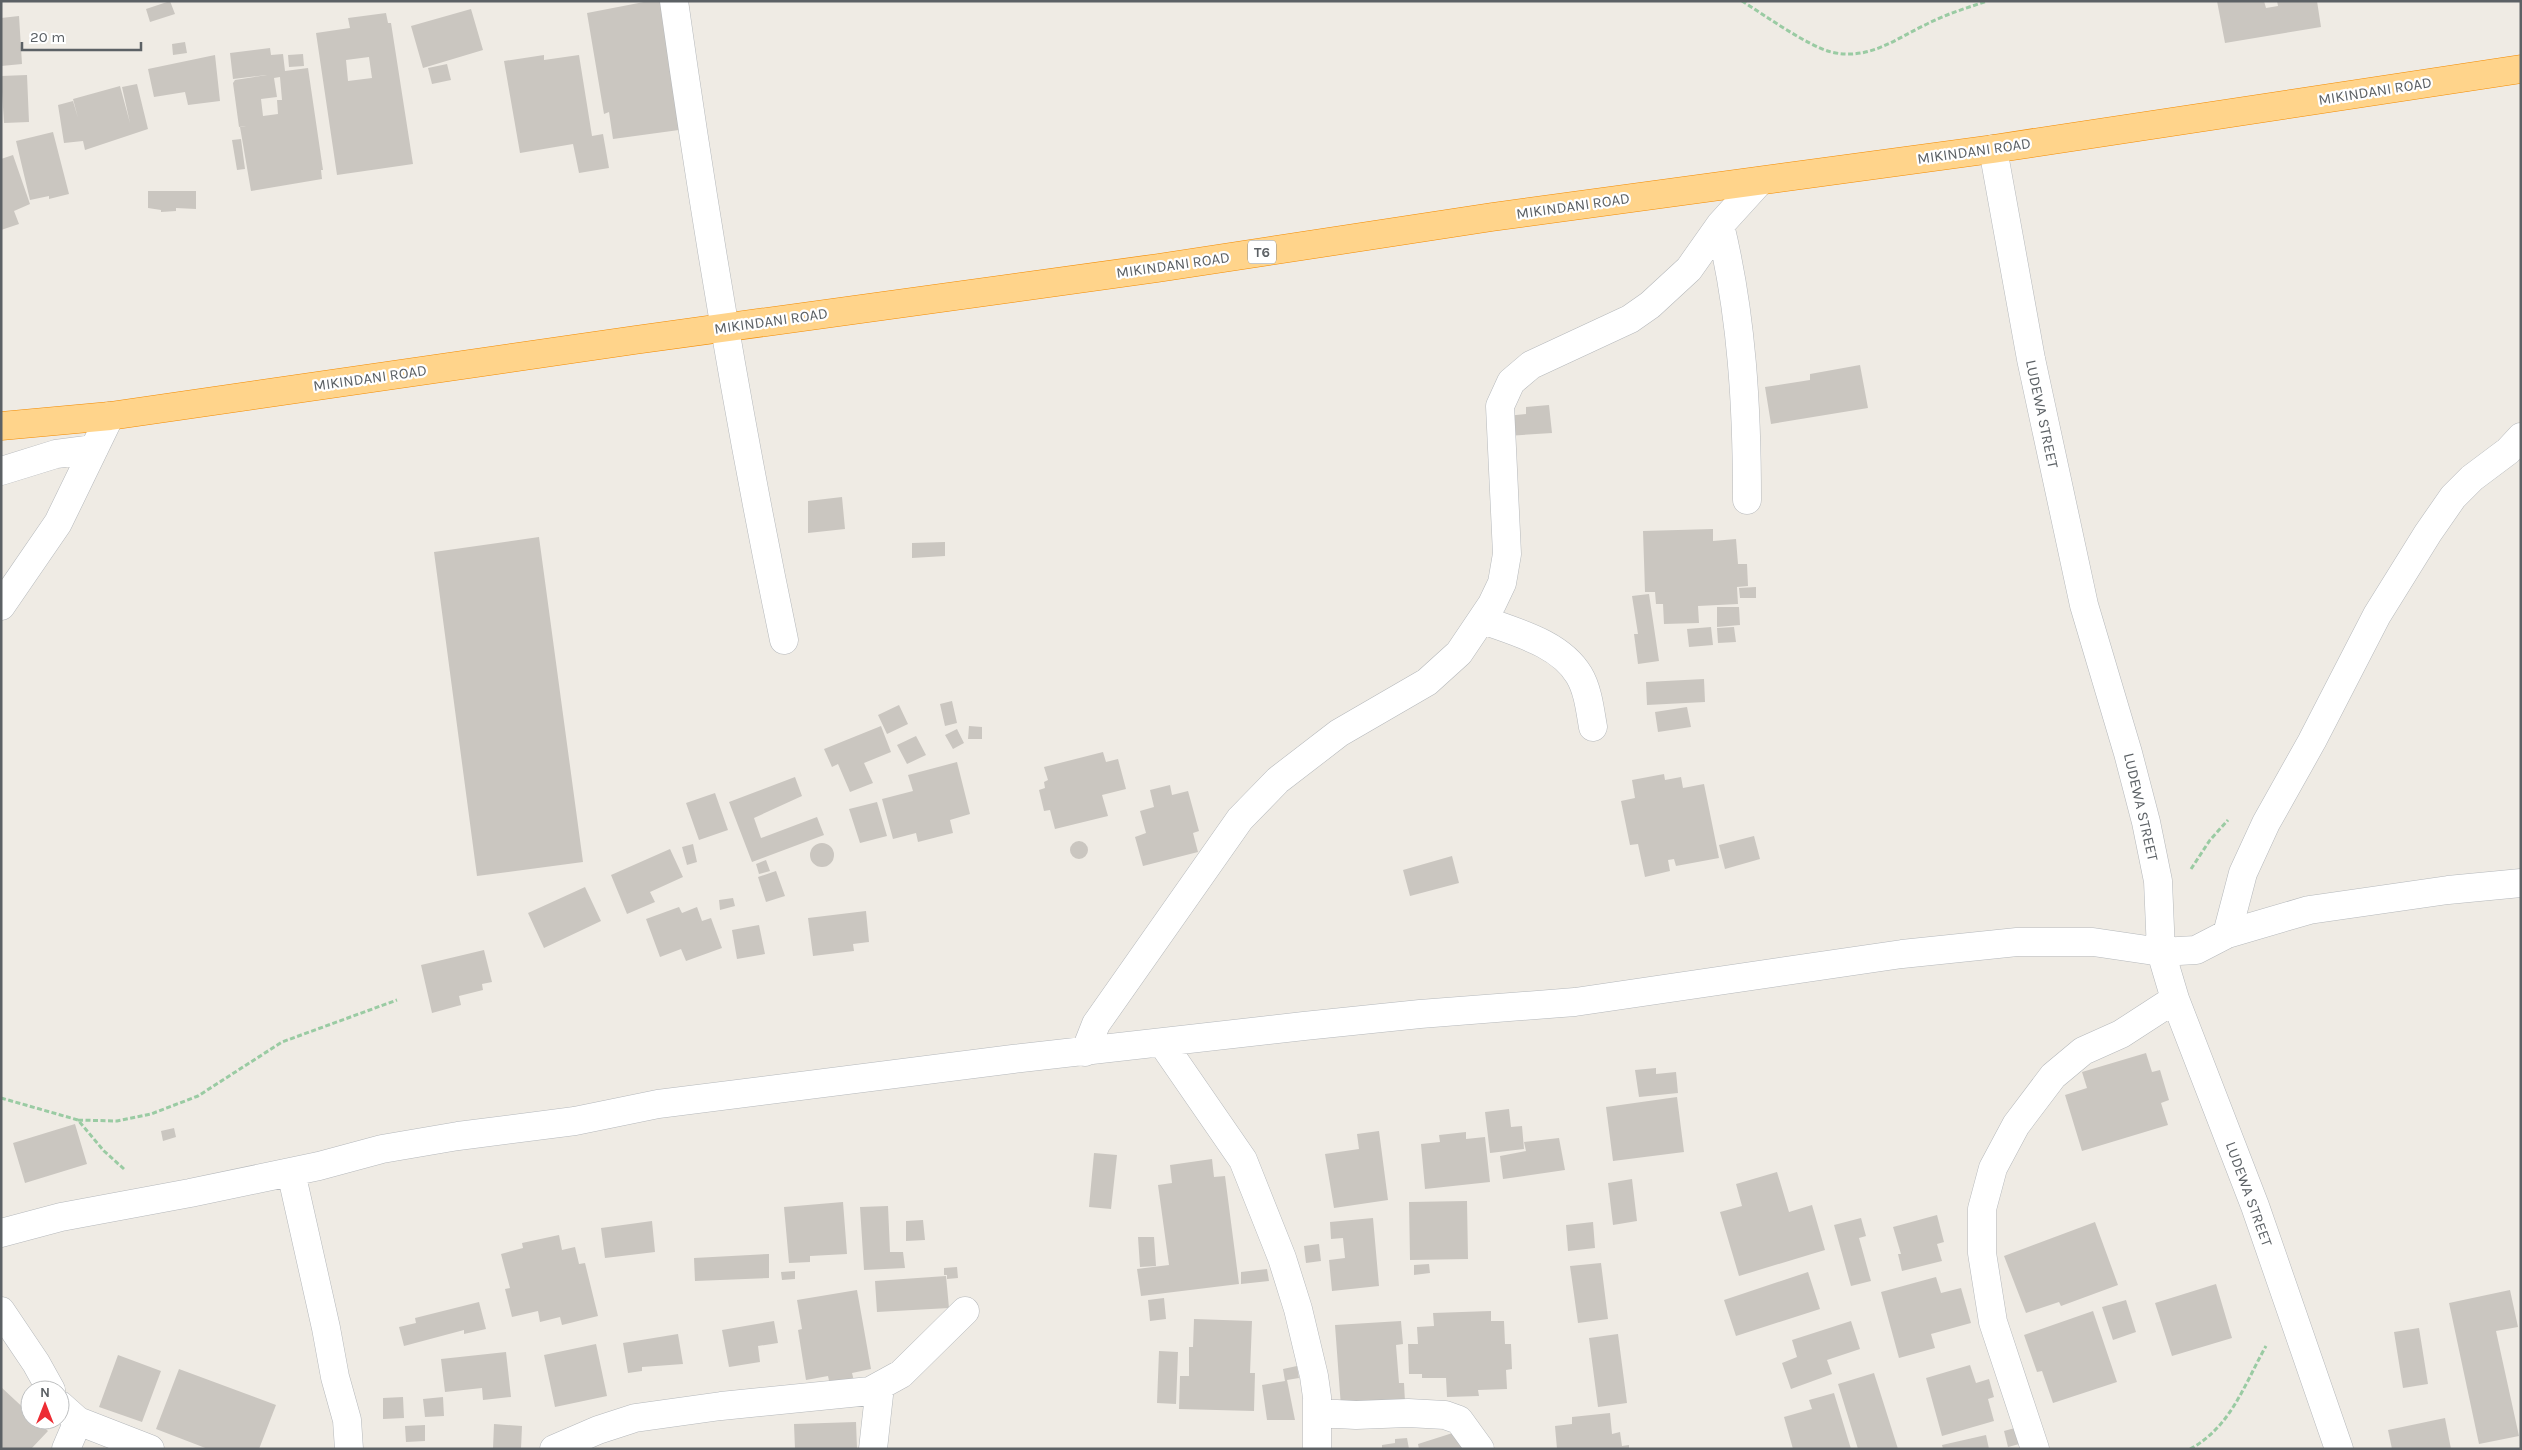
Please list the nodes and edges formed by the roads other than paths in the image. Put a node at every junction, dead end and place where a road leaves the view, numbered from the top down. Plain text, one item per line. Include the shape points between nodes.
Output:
1 (674, 1) edge
2 (2521, 69) edge
3 (1993, 149) junction
4 (1760, 181) junction
5 (1720, 225) junction
6 (726, 328) junction
7 (110, 416) junction
8 (1, 426) edge
9 (2521, 438) edge
10 (94, 449) junction
11 (1, 471) edge
12 (1747, 500) dead end
13 (1, 606) edge
14 (1483, 620) junction
15 (784, 640) dead end
16 (1593, 727) dead end
17 (2521, 883) edge
18 (2227, 934) junction
19 (2161, 952) junction
20 (2175, 999) junction
21 (1163, 1044) junction
22 (1085, 1052) junction
23 (291, 1172) junction
24 (1, 1233) edge
25 (1, 1311) edge
26 (965, 1311) dead end
27 (45, 1380) edge
28 (880, 1386) junction
29 (70, 1413) edge
30 (1318, 1413) junction
31 (68, 1430) edge
32 (558, 1448) edge
33 (66, 1449) edge
34 (150, 1449) edge
35 (349, 1449) edge
36 (873, 1449) edge
37 (1318, 1449) edge
38 (1480, 1449) edge
39 (2035, 1449) edge
40 (2339, 1449) edge

1 - 6 street via 700,182
2 - 3 highway, MIKINDANI ROAD / T6
3 - 4 highway, MIKINDANI ROAD / T6
3 - 19 street, LUDEWA STREET via 2011,259 2084,605 2146,822 2158,881
4 - 5 street
4 - 6 highway, MIKINDANI ROAD / T6
5 - 12 street via 1732,276 1742,346 1747,418
5 - 14 street via 1689,269 1650,305 1630,318 1531,364 1506,390 1500,406 1500,435 1507,554 1502,583
6 - 7 highway, MIKINDANI ROAD / T6
6 - 15 street
7 - 8 highway, MIKINDANI ROAD / T6
7 - 10 street
9 - 18 street via 2453,497 2377,615 2312,742 2277,802 2243,874
10 - 11 street via 56,454
10 - 13 street via 58,523
14 - 16 street via 1536,640 1565,659 1579,675
14 - 22 street via 1459,653 1427,682 1339,733 1278,780 1240,819 1101,1016
17 - 18 street via 2309,910
18 - 19 street via 2196,950
19 - 20 street, LUDEWA STREET
19 - 21 street via 2093,942 2017,942 1902,954 1575,1002 1420,1014
20 - 39 street via 2121,1034 2083,1051 2053,1076 2016,1125 1993,1168 1982,1209 1982,1253 1993,1322
20 - 40 street, LUDEWA STREET via 2254,1206
21 - 22 street
21 - 30 street via 1243,1160 1282,1258 1298,1309 1314,1376
22 - 23 street via 658,1104 575,1121 382,1149
23 - 24 street via 61,1217
23 - 35 street via 346,1420
25 - 27 street
26 - 28 street via 901,1374
28 - 32 street via 859,1393 635,1418
28 - 36 street
29 - 34 street
30 - 37 street
30 - 38 street via 1445,1415 1459,1420
31 - 33 street

